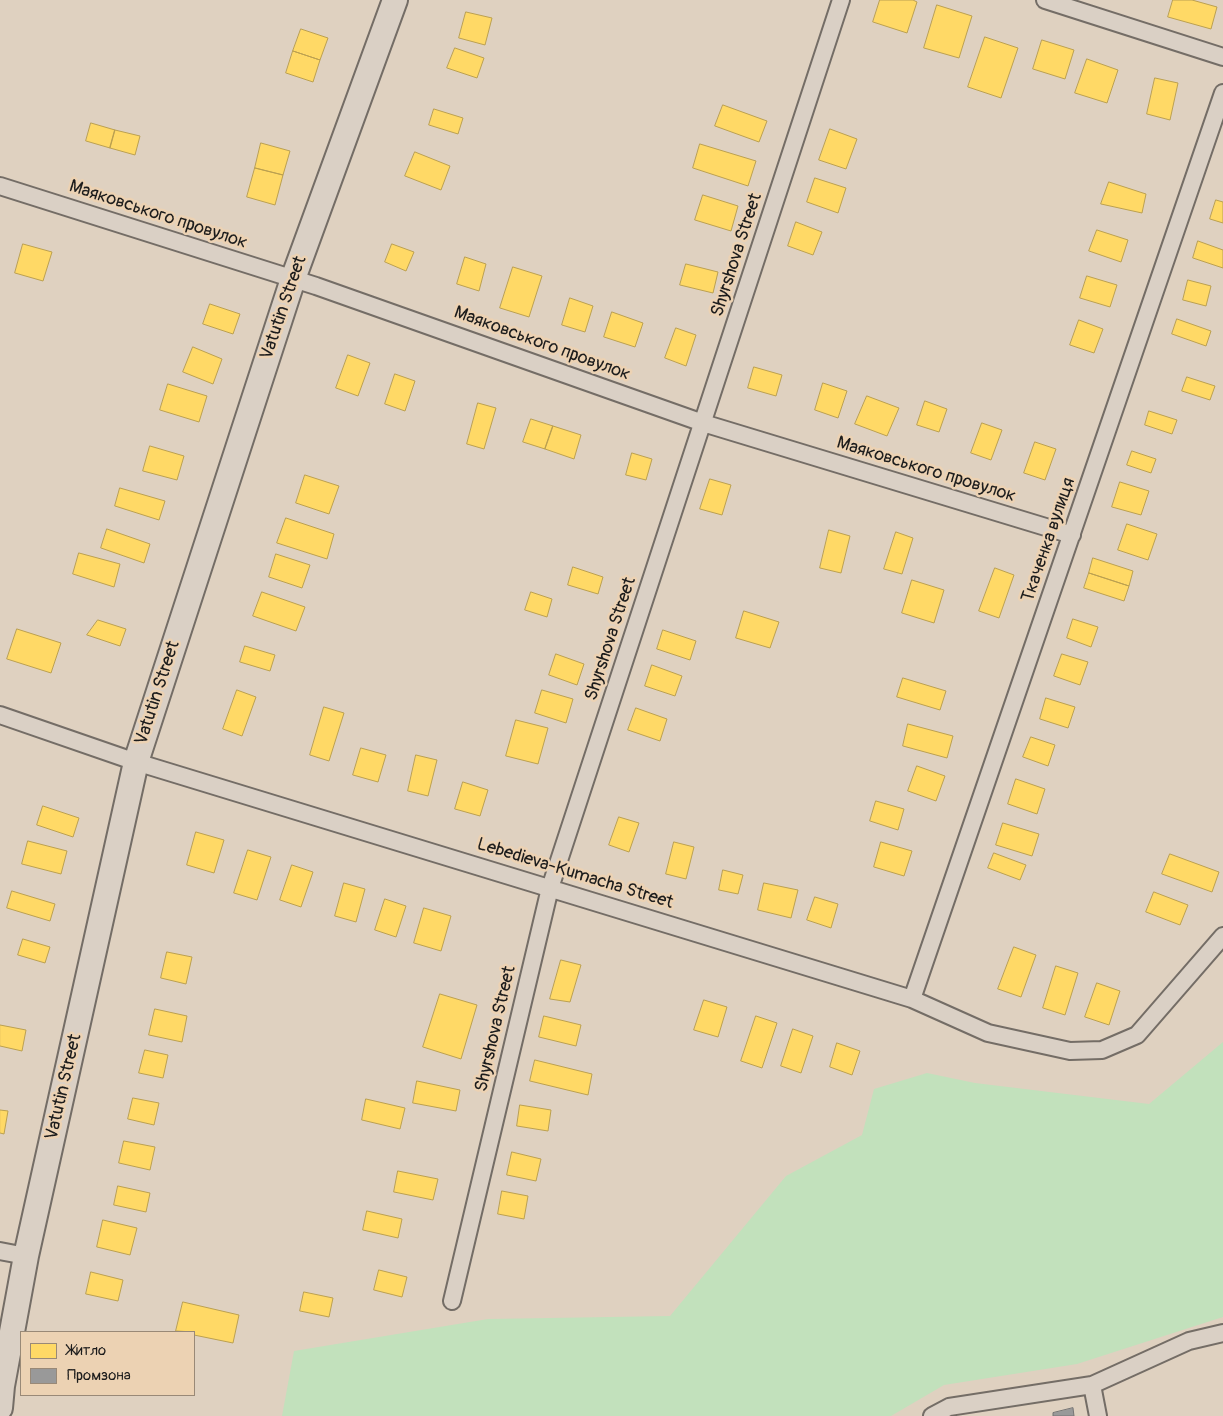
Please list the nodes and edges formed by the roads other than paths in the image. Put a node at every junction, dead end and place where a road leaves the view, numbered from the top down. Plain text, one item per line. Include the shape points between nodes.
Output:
1 (395, 0) edge
2 (841, 0) edge
3 (1046, 0) edge
4 (1223, 57) edge
5 (1223, 94) edge
6 (0, 186) edge
7 (293, 279) junction
8 (703, 423) junction
9 (1072, 535) junction
10 (0, 716) edge
11 (136, 762) junction
12 (550, 888) junction
13 (1223, 936) edge
14 (912, 999) junction
15 (0, 1251) edge
16 (26, 1256) junction
17 (452, 1301) dead end
18 (1223, 1333) edge
19 (1092, 1385) junction
20 (0, 1408) edge
21 (932, 1416) edge
22 (1098, 1416) edge

1 - 7 street, Vatutin Street
2 - 8 street, Shyrshova Street
3 - 4 street
5 - 9 street, Ткаченка вулиця
6 - 7 street, Маяковського провулок
7 - 8 street, Маяковського провулок
7 - 11 street, Vatutin Street
8 - 9 street, Маяковського провулок
8 - 12 street, Shyrshova Street
9 - 14 street, Ткаченка вулиця
10 - 11 street, Lebedieva-Kumacha Street
11 - 12 street, Lebedieva-Kumacha Street
11 - 16 street, Vatutin Street
12 - 14 street, Lebedieva-Kumacha Street
12 - 17 street, Shyrshova Street
13 - 14 street, Lebedieva-Kumacha Street via 1137,1036 1102,1050 1070,1051 988,1033
15 - 16 street
16 - 20 street, Vatutin Street
18 - 19 street via 1189,1341
19 - 21 street via 949,1407
19 - 22 street

